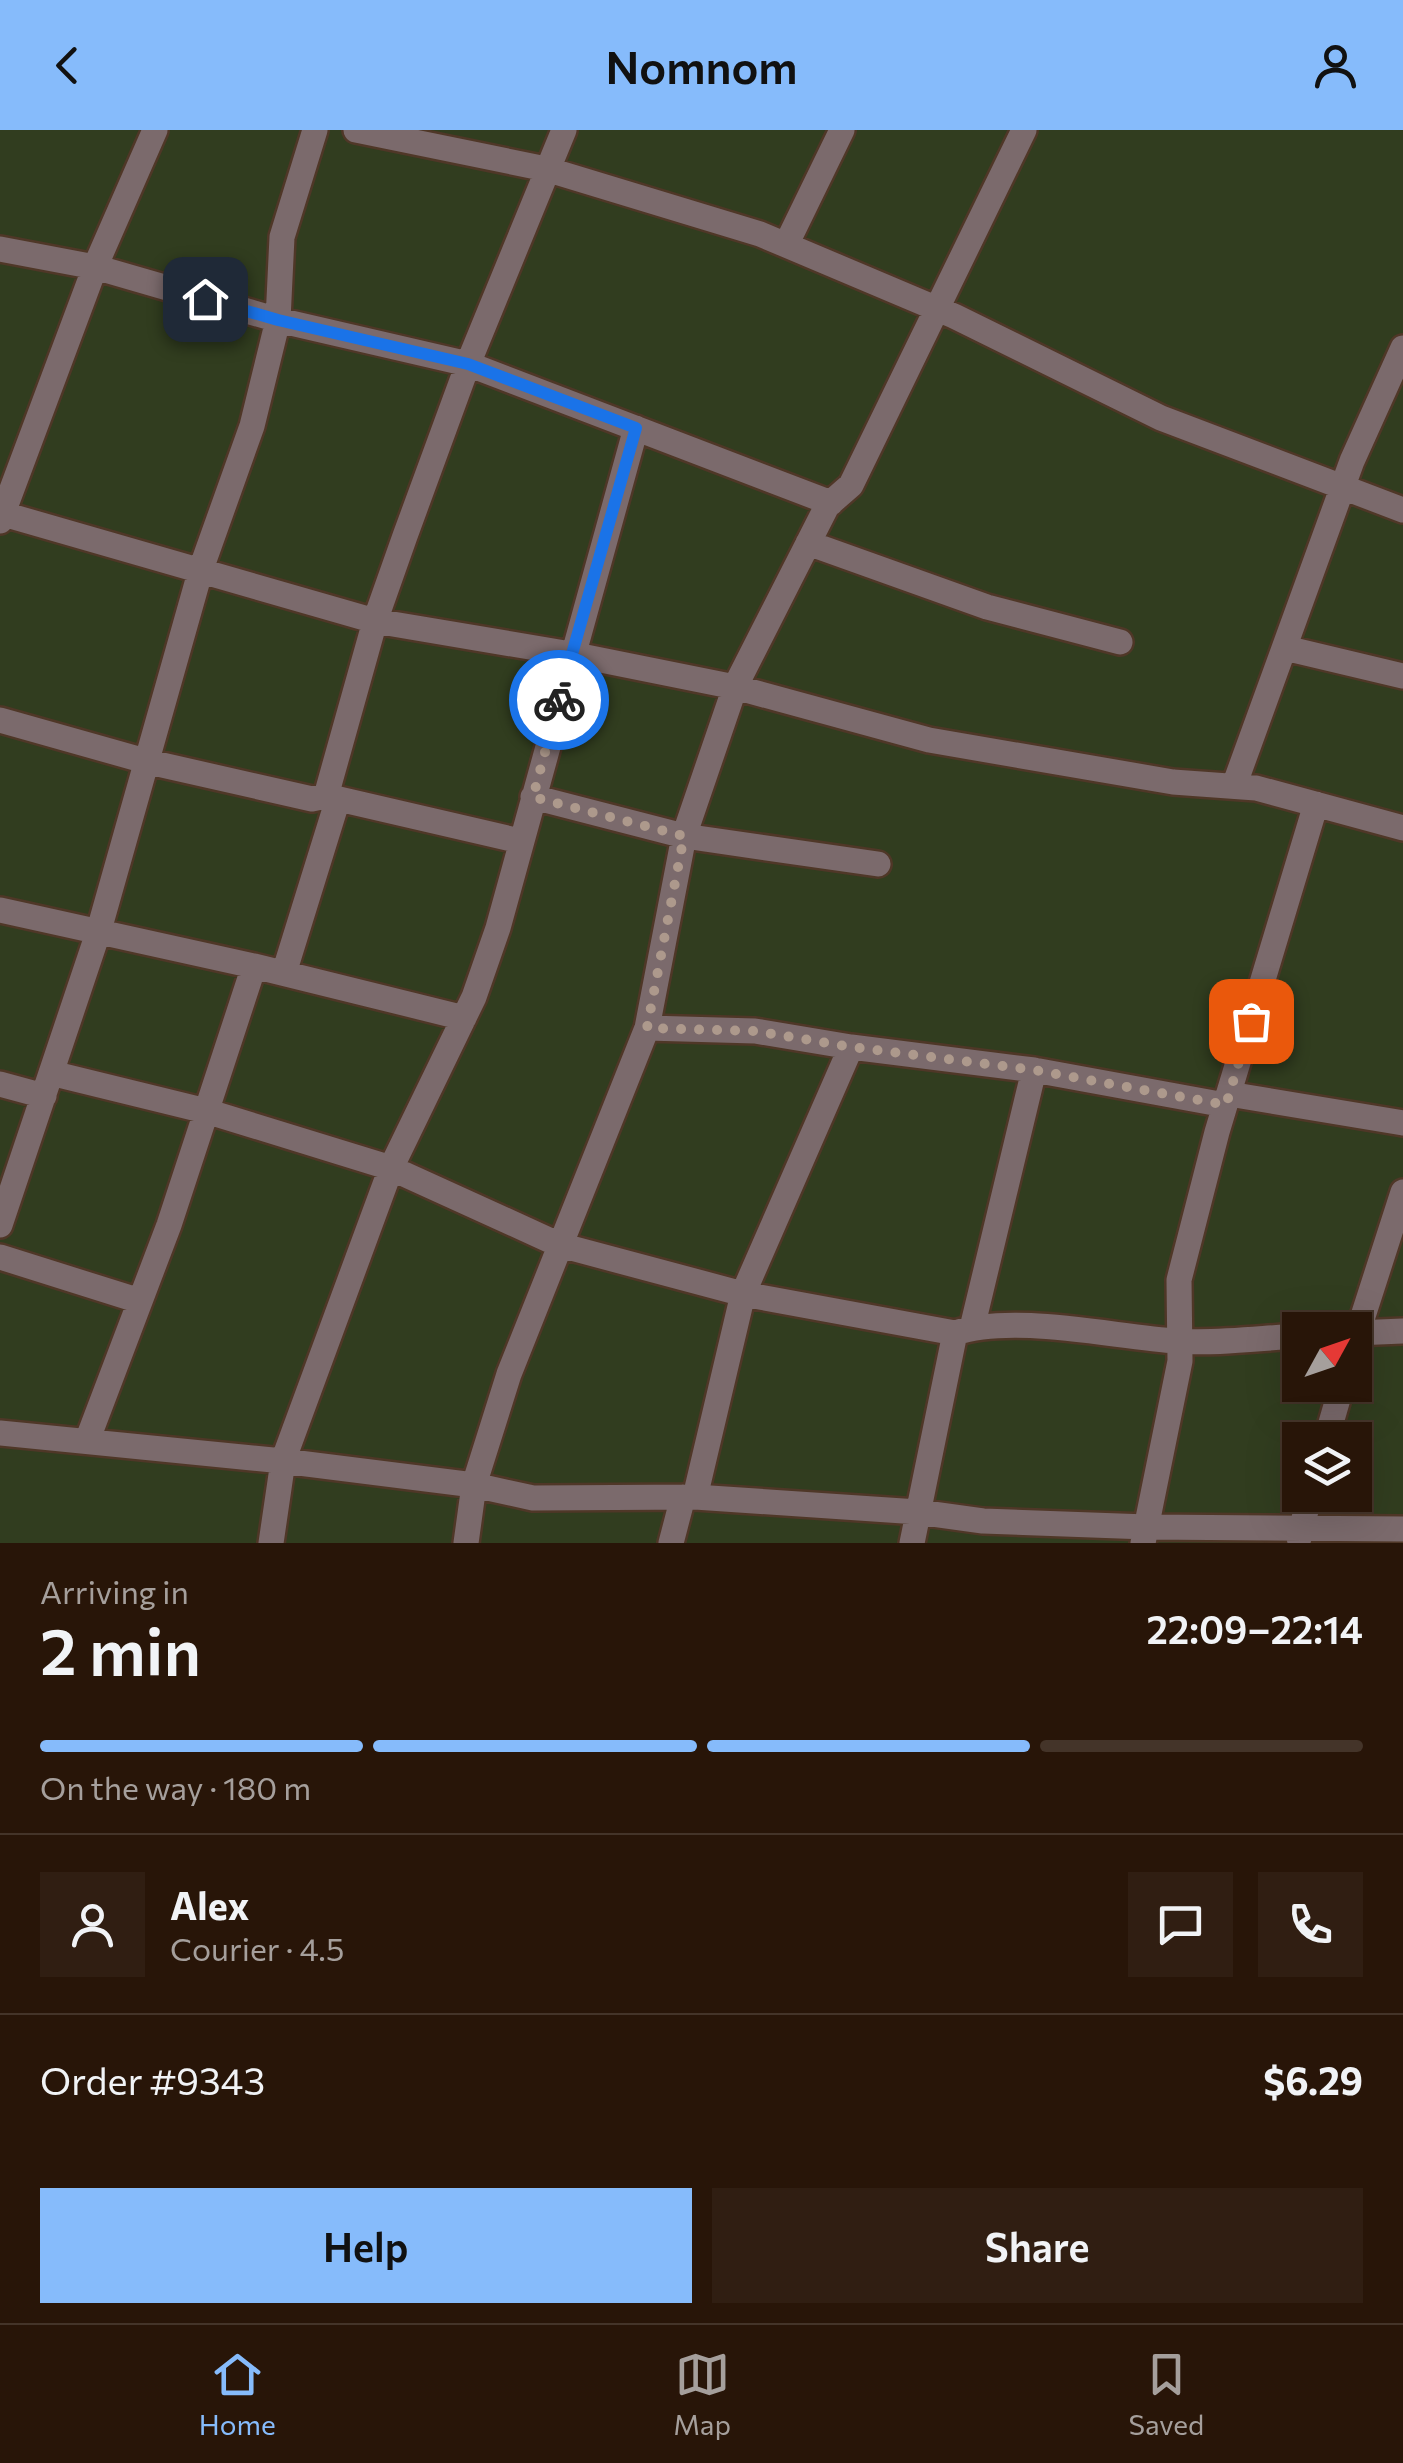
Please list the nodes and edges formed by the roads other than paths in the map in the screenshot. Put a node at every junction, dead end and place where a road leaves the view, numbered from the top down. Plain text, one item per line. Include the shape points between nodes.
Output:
1 (155, 130) edge
2 (314, 130) edge
3 (356, 130) edge
4 (564, 130) edge
5 (842, 130) edge
6 (1024, 130) edge
7 (546, 169) junction
8 (786, 245) junction
9 (0, 249) edge
10 (96, 267) junction
11 (938, 310) junction
12 (278, 320) junction
13 (1403, 348) edge
14 (468, 364) junction
15 (636, 428) junction
16 (1342, 488) junction
17 (831, 503) junction
18 (1403, 510) edge
19 (1, 516) edge
20 (808, 542) junction
21 (201, 568) junction
22 (375, 621) junction
23 (1120, 642) dead end
24 (1286, 648) junction
25 (571, 654) junction
26 (1403, 676) edge
27 (735, 687) junction
28 (0, 720) edge
29 (149, 762) junction
30 (1234, 786) junction
31 (332, 797) junction
32 (533, 797) junction
33 (1316, 804) junction
34 (1403, 828) edge
35 (684, 836) junction
36 (520, 841) junction
37 (878, 864) dead end
38 (0, 910) edge
39 (100, 930) junction
40 (254, 966) junction
41 (284, 973) junction
42 (464, 1018) junction
43 (647, 1028) junction
44 (851, 1047) junction
45 (1034, 1070) junction
46 (0, 1084) edge
47 (48, 1084) junction
48 (1227, 1100) junction
49 (206, 1111) junction
50 (1403, 1123) edge
51 (391, 1168) junction
52 (1403, 1192) edge
53 (0, 1225) edge
54 (560, 1245) junction
55 (0, 1257) edge
56 (743, 1294) junction
57 (140, 1300) junction
58 (1364, 1312) edge
59 (963, 1330) junction
60 (1403, 1331) edge
61 (1372, 1334) edge
62 (1282, 1337) edge
63 (1182, 1342) junction
64 (0, 1433) edge
65 (87, 1440) junction
66 (283, 1461) junction
67 (474, 1485) junction
68 (689, 1497) junction
69 (918, 1512) junction
70 (1403, 1528) edge
71 (1145, 1535) edge
72 (1299, 1535) edge
73 (272, 1543) edge
74 (466, 1543) edge
75 (671, 1543) edge
76 (912, 1543) edge

1 - 10 street
2 - 12 street via 282,238
3 - 7 street
4 - 7 street
5 - 8 street
6 - 11 street
7 - 8 street
7 - 14 street
8 - 11 street
9 - 10 street
10 - 12 street
10 - 19 street
11 - 16 street via 1161,418
11 - 17 street via 851,485
12 - 14 street
12 - 21 street via 252,426
13 - 16 street
14 - 15 street
14 - 22 street
15 - 17 street
15 - 25 street
16 - 18 street
16 - 24 street
17 - 20 street
19 - 21 street
20 - 23 street via 987,607
20 - 27 street
21 - 22 street
21 - 29 street
22 - 25 street
22 - 31 street
24 - 26 street
24 - 30 street
25 - 27 street
25 - 32 street
27 - 30 street via 929,740 1173,782
27 - 35 street
28 - 29 street
29 - 31 street via 312,799
29 - 39 street
30 - 33 street
31 - 36 street
31 - 41 street
32 - 35 street
32 - 36 street
33 - 34 street
33 - 48 street
35 - 37 street
35 - 43 street
36 - 42 street via 498,928
38 - 39 street
39 - 40 street
39 - 47 street
40 - 41 street
40 - 49 street
41 - 42 street
42 - 51 street
43 - 44 street via 755,1031
43 - 54 street
44 - 45 street
44 - 56 street
45 - 48 street
45 - 59 street
46 - 47 street
47 - 49 street
47 - 53 street
48 - 50 street
48 - 63 street via 1179,1280
49 - 51 street
49 - 57 street
51 - 54 street
51 - 66 street
52 - 58 street
54 - 56 street
54 - 67 street
55 - 57 street
56 - 59 street
56 - 68 street
57 - 65 street
59 - 63 street via 1040,1327
59 - 69 street
60 - 61 street
62 - 63 street
63 - 71 street
64 - 65 street
65 - 66 street
66 - 67 street
66 - 73 street
67 - 68 street via 533,1498
67 - 74 street
68 - 69 street
68 - 75 street
69 - 71 street
69 - 76 street
70 - 72 street
71 - 72 street

